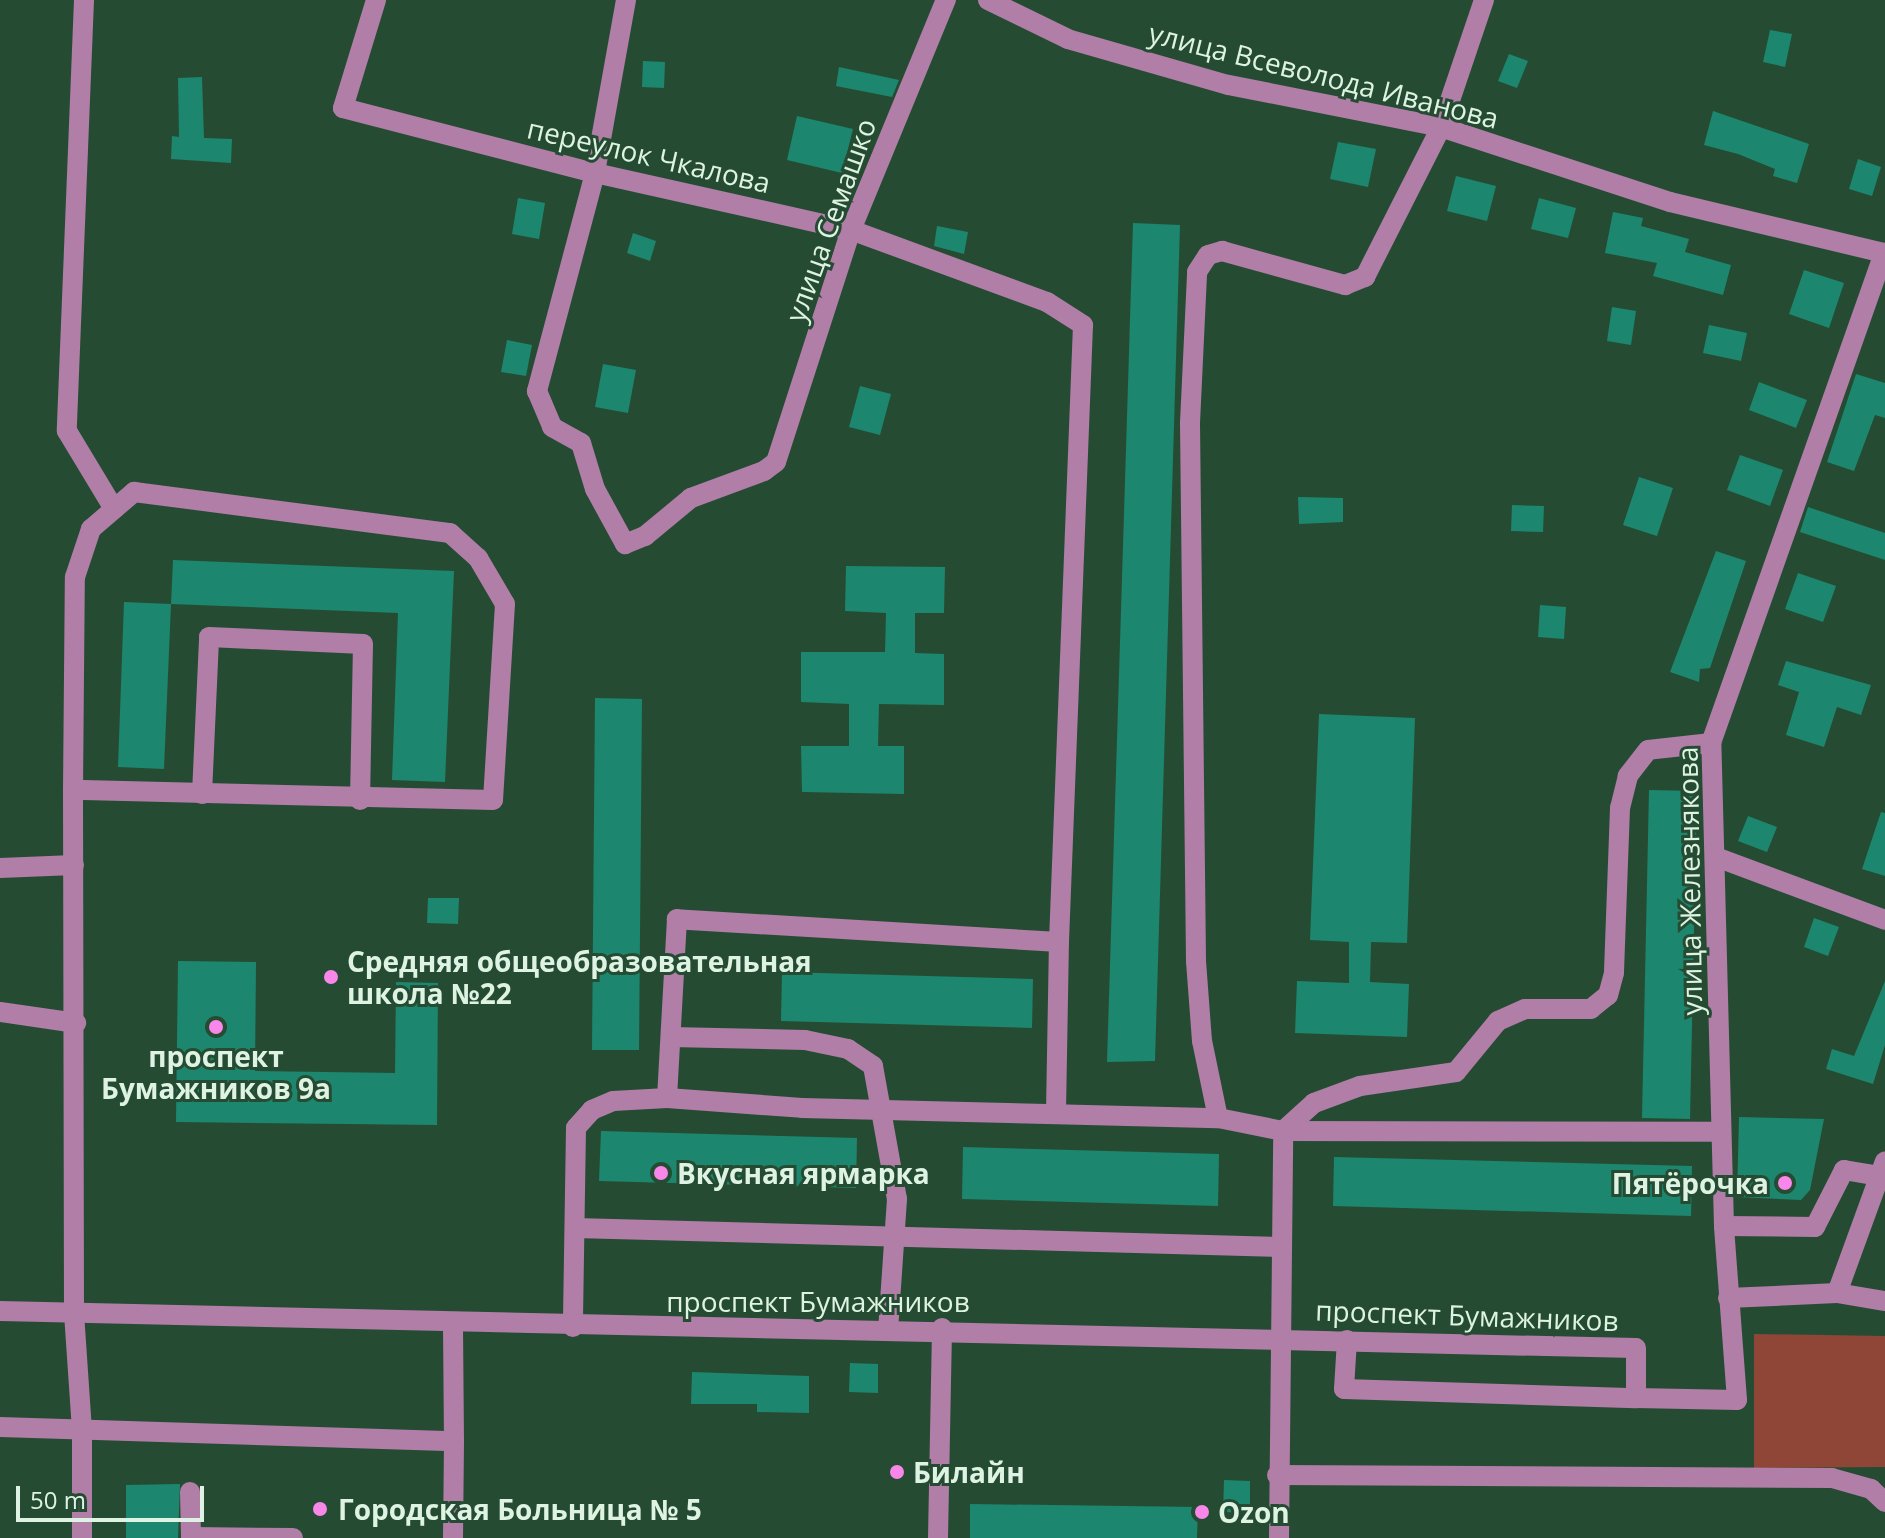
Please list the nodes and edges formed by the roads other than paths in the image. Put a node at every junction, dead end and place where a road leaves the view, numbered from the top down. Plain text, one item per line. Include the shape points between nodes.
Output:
1 (84, 0) edge
2 (376, 0) edge
3 (626, 0) edge
4 (946, 0) edge
5 (988, 0) edge
6 (1484, 0) edge
7 (1441, 127) junction
8 (595, 173) junction
9 (851, 230) junction
10 (1885, 252) edge
11 (114, 509) junction
12 (1711, 743) junction
13 (73, 790) junction
14 (202, 794) junction
15 (360, 800) junction
16 (1716, 857) junction
17 (74, 865) junction
18 (0, 868) edge
19 (1885, 920) edge
20 (1059, 942) junction
21 (0, 1012) edge
22 (76, 1023) junction
23 (671, 1037) junction
24 (667, 1098) junction
25 (882, 1109) junction
26 (1056, 1112) junction
27 (1218, 1118) junction
28 (1283, 1131) junction
29 (1721, 1132) junction
30 (1883, 1172) edge
31 (1724, 1226) junction
32 (575, 1228) junction
33 (894, 1233) junction
34 (1280, 1247) junction
35 (1837, 1293) junction
36 (1728, 1298) junction
37 (1885, 1301) edge
38 (0, 1311) edge
39 (74, 1313) junction
40 (453, 1324) junction
41 (573, 1327) junction
42 (942, 1328) junction
43 (888, 1330) junction
44 (1277, 1338) junction
45 (1347, 1340) junction
46 (1636, 1398) junction
47 (0, 1427) edge
48 (82, 1429) junction
49 (454, 1441) junction
50 (1277, 1475) junction
51 (190, 1492) dead end
52 (1885, 1502) edge
53 (82, 1538) edge
54 (293, 1538) edge
55 (453, 1538) edge
56 (938, 1538) edge
57 (1279, 1538) edge

1 - 11 street via 67,431
2 - 8 street, переулок Чкалова via 343,108
3 - 8 street
4 - 9 street, улица Семашко
5 - 7 street, улица Всеволода Иванова via 1068,39 1213,81
6 - 7 street
7 - 10 street, улица Всеволода Иванова via 1670,202
7 - 27 street via 1365,277 1345,285 1222,251 1208,255 1197,272 1190,423 1196,961 1202,1041
8 - 9 street, переулок Чкалова
8 - 9 street, улица Семашко via 537,391 552,427 581,443 595,489 625,544 645,536 691,498 776,462
9 - 20 street, переулок Чкалова via 1047,302 1083,325
10 - 12 street, улица Железнякова
11 - 13 street via 91,529 75,577
11 - 15 street via 134,492 450,533 478,558 505,604 493,800
12 - 16 street, улица Железнякова
12 - 28 street via 1648,750 1628,776 1620,808 1614,973 1608,995 1591,1009 1525,1009 1498,1021 1456,1072 1360,1086 1314,1103
13 - 14 street
13 - 17 street
14 - 15 street
14 - 15 street via 209,637 363,644
16 - 19 street
16 - 29 street, улица Железнякова
17 - 18 street
17 - 22 street
20 - 23 street via 677,919
20 - 26 street
21 - 22 street
22 - 39 street
23 - 24 street
23 - 25 street via 805,1040 848,1049 873,1066
24 - 25 street
24 - 32 street via 613,1101 592,1110 576,1128
25 - 26 street
25 - 33 street via 897,1199
26 - 27 street
27 - 28 street
28 - 29 street
28 - 34 street
29 - 31 street, улица Железнякова
30 - 31 street via 1844,1170 1815,1227
30 - 35 street
31 - 36 street, улица Железнякова
32 - 33 street
32 - 41 street
33 - 34 street
33 - 43 street
34 - 44 street
35 - 36 street
35 - 37 street
36 - 46 street, улица Железнякова via 1737,1400
38 - 39 street, проспект Бумажников
39 - 40 street, проспект Бумажников
39 - 48 street
40 - 41 street, проспект Бумажников
40 - 49 street
41 - 43 street, проспект Бумажников
42 - 43 street, проспект Бумажников
42 - 44 street, проспект Бумажников
42 - 56 street
44 - 45 street, проспект Бумажников
44 - 50 street
45 - 46 street, проспект Бумажников via 1636,1348
45 - 46 street via 1344,1389
47 - 48 street
48 - 49 street
48 - 53 street
49 - 55 street
50 - 52 street via 1832,1478 1871,1489
50 - 57 street
51 - 54 street via 191,1537

